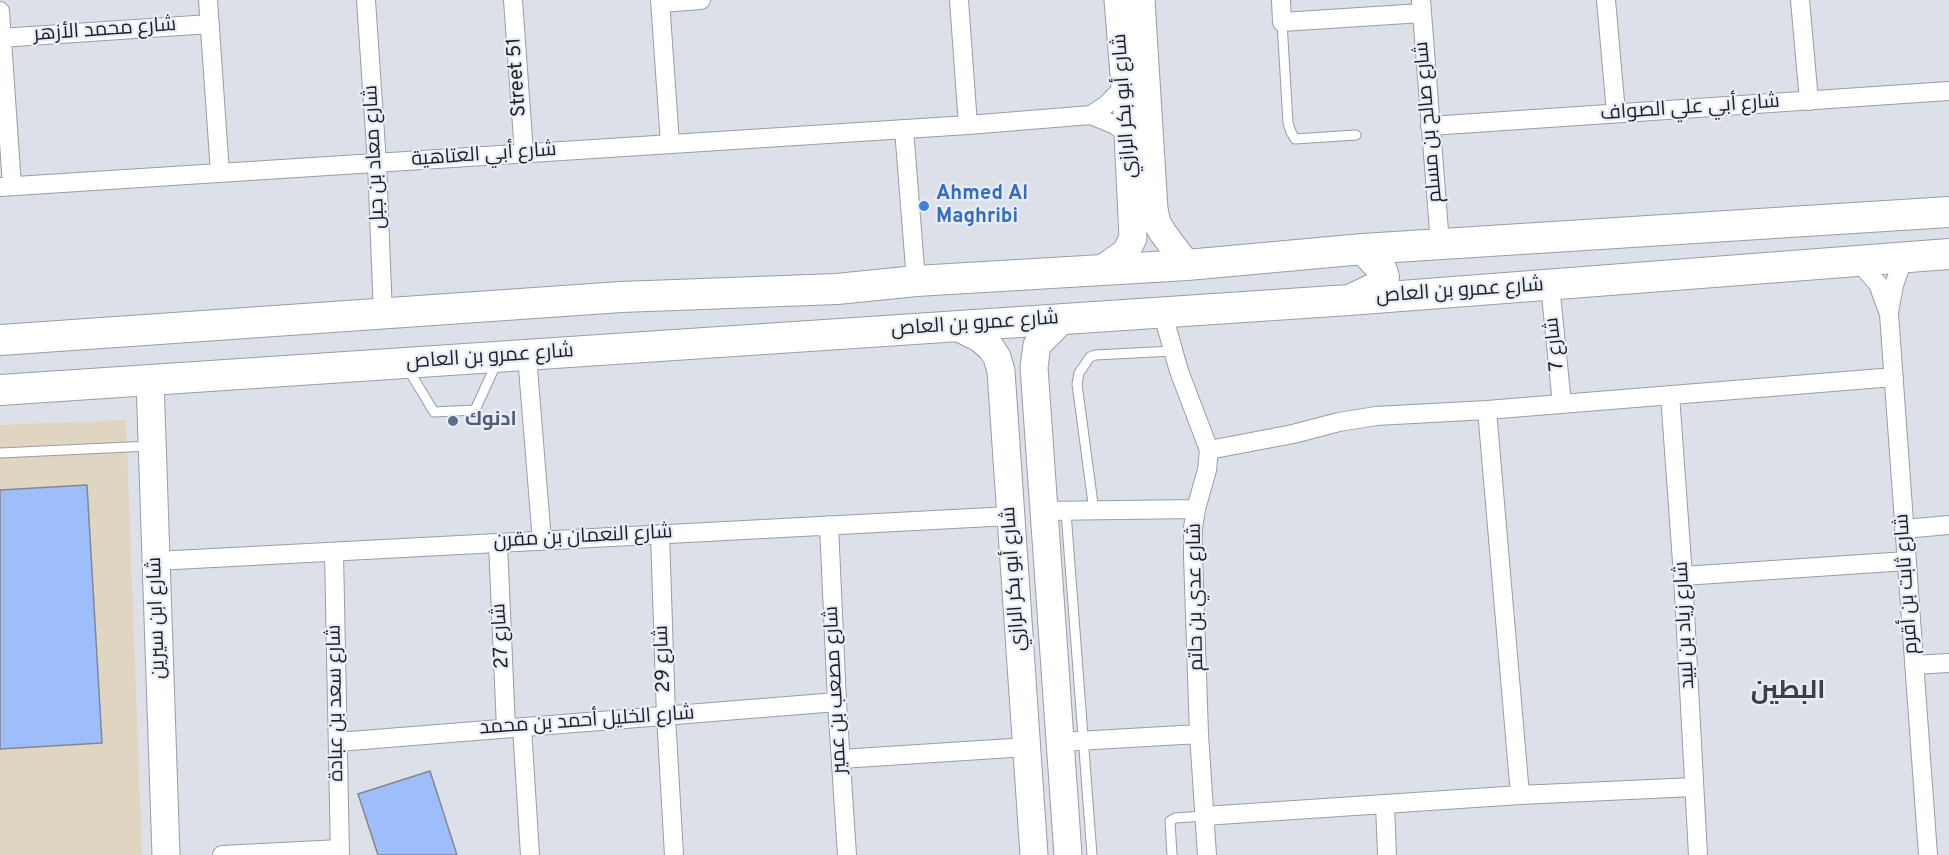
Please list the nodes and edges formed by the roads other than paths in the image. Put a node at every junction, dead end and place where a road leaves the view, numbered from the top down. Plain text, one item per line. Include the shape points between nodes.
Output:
1 (208, 0) edge
2 (366, 0) edge
3 (513, 0) edge
4 (701, 0) edge
5 (959, 0) edge
6 (1118, 0) edge
7 (1141, 0) edge
8 (1281, 0) edge
9 (1606, 0) edge
10 (1800, 0) edge
11 (660, 1) edge
12 (1421, 7) edge
13 (0, 10) edge
14 (1282, 22) junction
15 (210, 24) junction
16 (1, 38) edge
17 (1125, 86) junction
18 (1949, 91) edge
19 (1809, 101) junction
20 (1616, 113) junction
21 (1091, 115) junction
22 (968, 125) junction
23 (1430, 126) junction
24 (904, 129) junction
25 (1128, 134) junction
26 (1356, 135) dead end
27 (670, 144) junction
28 (524, 153) junction
29 (377, 163) junction
30 (220, 173) junction
31 (6, 186) edge
32 (1949, 212) edge
33 (1440, 244) junction
34 (1363, 249) junction
35 (1949, 255) edge
36 (1904, 257) junction
37 (1857, 261) junction
38 (1187, 265) junction
39 (1102, 269) junction
40 (916, 281) junction
41 (1550, 285) junction
42 (837, 289) junction
43 (1349, 300) junction
44 (1162, 311) junction
45 (1889, 314) junction
46 (383, 315) junction
47 (1063, 319) junction
48 (955, 326) junction
49 (810, 338) junction
50 (0, 340) edge
51 (1172, 351) junction
52 (513, 357) junction
53 (405, 364) junction
54 (1894, 377) junction
55 (150, 380) junction
56 (0, 390) edge
57 (1670, 395) junction
58 (1562, 404) junction
59 (1487, 410) junction
60 (152, 446) junction
61 (1209, 450) junction
62 (0, 453) edge
63 (1196, 508) junction
64 (1094, 511) junction
65 (1054, 512) junction
66 (1010, 516) junction
67 (829, 525) junction
68 (1949, 525) edge
69 (1904, 529) junction
70 (660, 534) junction
71 (542, 541) junction
72 (498, 543) junction
73 (334, 552) junction
74 (156, 561) junction
75 (1907, 561) junction
76 (1683, 576) junction
77 (1949, 663) edge
78 (1914, 665) junction
79 (837, 702) junction
80 (666, 716) junction
81 (514, 728) junction
82 (1199, 734) junction
83 (338, 741) junction
84 (1072, 741) junction
85 (1027, 747) junction
86 (841, 759) junction
87 (1694, 787) junction
88 (1520, 795) junction
89 (1385, 804) junction
90 (1204, 816) junction
91 (340, 852) edge
92 (166, 855) edge
93 (222, 855) edge
94 (530, 855) edge
95 (674, 855) edge
96 (848, 855) edge
97 (1034, 855) edge
98 (1068, 855) edge
99 (1092, 855) edge
100 (1172, 855) edge
101 (1207, 855) edge
102 (1388, 855) edge
103 (1698, 855) edge
104 (1928, 855) edge

1 - 15 street
2 - 29 street, شارع معاد بن جبل
3 - 28 street, Street 51
4 - 11 street
5 - 22 street
6 - 17 street, شارع أبو بكر الرازي
7 - 38 street, شارع أبو بكر الرازي via 1154,210 1157,224
8 - 14 street
9 - 20 street
10 - 19 street
11 - 27 street
12 - 14 street
12 - 23 street, شارع صالح بن مسلم
13 - 16 street
14 - 26 lane via 1291,132 1296,139
15 - 16 street, شارع محمد اﻷزهر
15 - 30 street
16 - 31 street
17 - 21 street
17 - 25 street, شارع أبو بكر الرازي
18 - 19 street, شارع أبي علي الصواف
19 - 20 street, شارع أبي علي الصواف
20 - 23 street, شارع أبي علي الصواف
21 - 22 street, شارع أبي العتاهية
21 - 25 street
22 - 24 street, شارع أبي العتاهية
23 - 33 street, شارع صالح بن مسلم
24 - 27 street, شارع أبي العتاهية
24 - 40 street
25 - 39 street, شارع أبو بكر الرازي via 1133,238 1126,252
27 - 28 street, شارع أبي العتاهية
28 - 29 street, شارع أبي العتاهية
29 - 30 street, شارع أبي العتاهية
29 - 46 street, شارع معاد بن جبل
30 - 31 street, شارع أبي العتاهية
32 - 33 main road
33 - 34 main road
34 - 38 main road
34 - 43 main road via 1381,267 1384,276 1379,286
35 - 36 main road, شارع عمرو بن العاص
36 - 37 main road, شارع عمرو بن العاص
36 - 45 street, شارع ثابت بن أقرم
37 - 41 main road, شارع عمرو بن العاص
37 - 45 street, شارع ثابت بن أقرم via 1878,284
38 - 39 main road
39 - 40 main road
40 - 42 main road
41 - 43 main road, شارع عمرو بن العاص
41 - 58 street, شارع 7
42 - 46 main road via 621,297
42 - 49 main road via 796,300 784,308 781,316 786,332
43 - 44 main road, شارع عمرو بن العاص
44 - 47 main road, شارع عمرو بن العاص
44 - 51 street, شارع عدي بن حاتم
45 - 54 street, شارع ثابت بن أقرم
46 - 50 main road
47 - 48 main road, شارع عمرو بن العاص
47 - 65 street, شارع أبو بكر الرازي via 1037,345 1034,367
48 - 49 main road, شارع عمرو بن العاص
48 - 66 street, شارع أبو بكر الرازي via 979,338 997,357
49 - 52 main road, شارع عمرو بن العاص
51 - 61 street, شارع عدي بن حاتم
51 - 64 lane via 1095,355 1079,374 1077,384
52 - 53 main road, شارع عمرو بن العاص
52 - 53 lane via 475,410 434,412
52 - 71 street
53 - 55 main road, شارع عمرو بن العاص
54 - 57 street
54 - 69 street, شارع ثابت بن أقرم
55 - 56 main road, شارع عمرو بن العاص
55 - 60 street, شارع ابن سيرين
57 - 58 street
57 - 76 street, شارع زياد بن لبيد
58 - 59 street
59 - 61 street via 1376,416
59 - 88 street
60 - 62 lane
60 - 74 street, شارع ابن سيرين
61 - 63 street, شارع عدي بن حاتم
63 - 64 street
63 - 82 street, شارع عدي بن حاتم via 1192,556
64 - 65 street
65 - 84 street, شارع أبو بكر الرازي
66 - 67 street, شارع النعمان بن مقرن
66 - 85 street, شارع أبو بكر الرازي
67 - 70 street, شارع النعمان بن مقرن
67 - 79 street, شارع مصعب بن عمير
68 - 69 street
69 - 75 street, شارع ثابت بن أقرم
70 - 71 street, شارع النعمان بن مقرن
70 - 80 street, شارع 29
71 - 72 street, شارع النعمان بن مقرن
72 - 73 street, شارع النعمان بن مقرن
72 - 81 street, شارع 27
73 - 74 street, شارع النعمان بن مقرن
73 - 83 street, شارع سعد بن عبادة
74 - 92 street, شارع ابن سيرين
75 - 76 street
75 - 78 street, شارع ثابت بن أقرم
76 - 87 street, شارع زياد بن لبيد
77 - 78 street
78 - 104 street, شارع ثابت بن أقرم
79 - 80 street, شارع الخليل أحمد بن محمد
79 - 86 street, شارع مصعب بن عمير
80 - 81 street, شارع الخليل أحمد بن محمد
80 - 95 street, شارع 29
81 - 83 street, شارع الخليل أحمد بن محمد
81 - 94 street, شارع 27
82 - 84 street
82 - 90 street, شارع عدي بن حاتم
83 - 91 street, شارع سعد بن عبادة
84 - 98 street, شارع أبو بكر الرازي
84 - 99 lane
85 - 86 street
85 - 97 street, شارع أبو بكر الرازي
86 - 96 street, شارع مصعب بن عمير
87 - 88 street
87 - 103 street, شارع زياد بن لبيد
88 - 89 street
89 - 90 street
89 - 102 street
90 - 100 lane via 1170,821
90 - 101 street, شارع عدي بن حاتم
91 - 93 street

